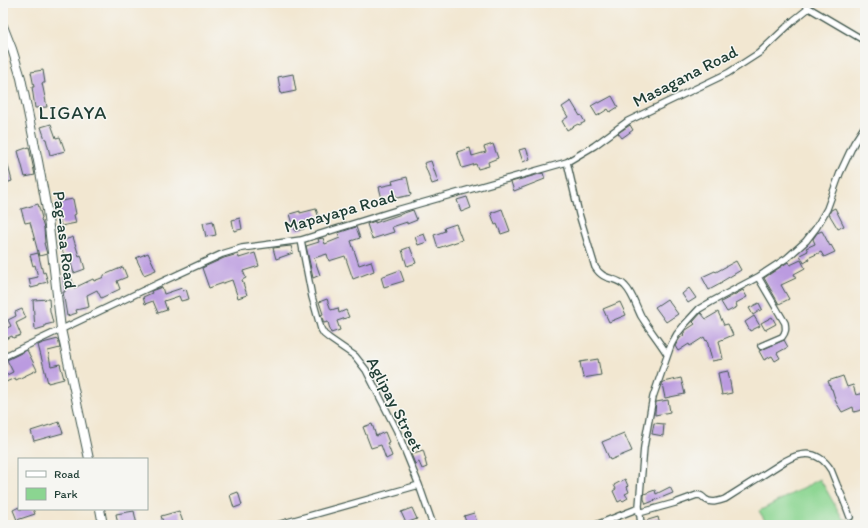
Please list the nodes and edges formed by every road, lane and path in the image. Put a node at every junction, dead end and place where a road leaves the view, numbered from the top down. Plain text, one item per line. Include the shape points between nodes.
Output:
1 (804, 3) edge
2 (809, 8) junction
3 (3, 26) edge
4 (865, 41) edge
5 (865, 126) edge
6 (568, 162) junction
7 (301, 240) junction
8 (758, 278) junction
9 (61, 329) junction
10 (761, 346) dead end
11 (667, 354) junction
12 (3, 357) edge
13 (89, 458) edge
14 (419, 485) junction
15 (100, 510) edge
16 (639, 511) junction
17 (850, 517) dead end
18 (103, 525) edge
19 (277, 525) edge
20 (433, 525) edge
21 (596, 525) edge
22 (641, 525) edge

1 - 2 street
2 - 4 street
2 - 6 street, Masagana Road via 759,53 728,73 628,121
3 - 9 main road, Pag-asa Road via 21,78 38,161 47,210
5 - 8 street via 854,143 827,210 816,228 787,258
6 - 7 street, Mapayapa Road via 396,210
6 - 11 street via 579,214 595,267 602,275 627,287
7 - 9 street, Mapayapa Road via 242,248 222,254
7 - 14 street, Aglipay Street via 321,329 329,338 355,356 366,370 397,430
8 - 10 street via 786,327 782,337
8 - 11 street via 699,309 677,334
9 - 12 street, Mapayapa Road
9 - 13 main road, Pag-asa Road
11 - 16 street via 653,397 644,447
14 - 19 street
14 - 20 street, Aglipay Street
15 - 18 main road
16 - 17 street via 675,503 698,494 708,501 725,499 785,461 802,454 817,457 831,470
16 - 21 street
16 - 22 street

